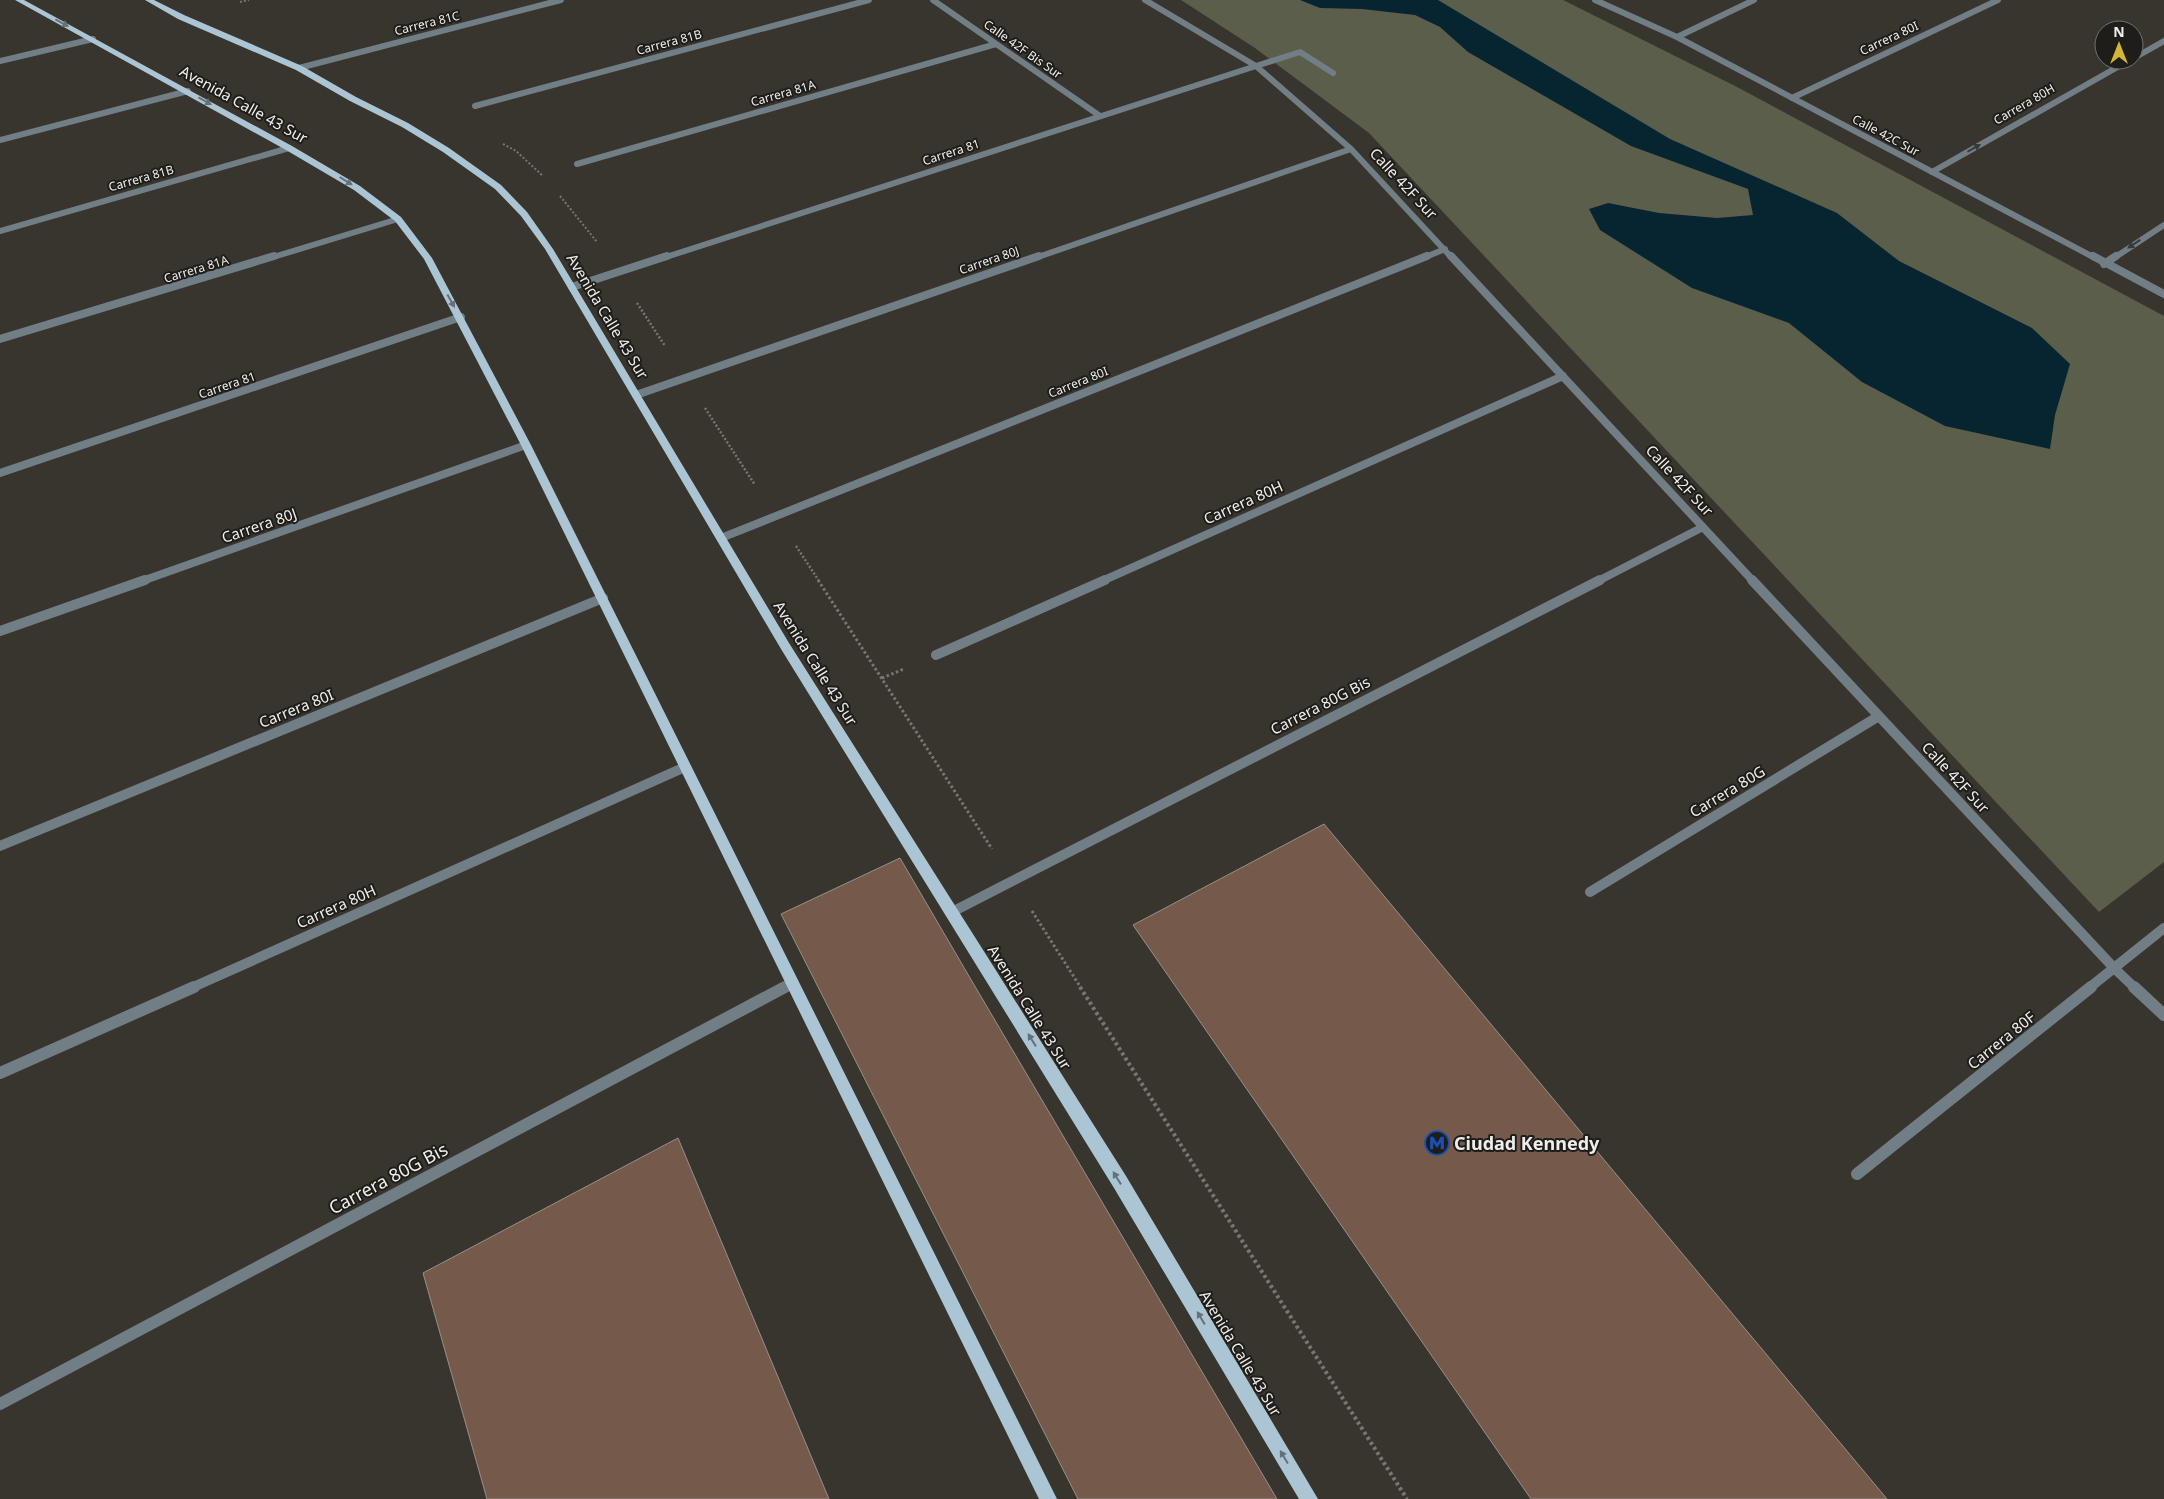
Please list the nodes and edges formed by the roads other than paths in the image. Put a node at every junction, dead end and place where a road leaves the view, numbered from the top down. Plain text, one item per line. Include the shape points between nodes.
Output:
1 (19, 0) edge
2 (149, 0) edge
3 (561, 0) edge
4 (869, 0) edge
5 (933, 0) edge
6 (1145, 0) edge
7 (1597, 0) edge
8 (1754, 0) edge
9 (1998, 0) edge
10 (1677, 37) junction
11 (93, 40) junction
12 (2164, 41) edge
13 (996, 44) junction
14 (2144, 52) edge
15 (0, 61) edge
16 (1256, 66) junction
17 (299, 68) junction
18 (2112, 70) edge
19 (1333, 74) dead end
20 (188, 92) junction
21 (1792, 98) junction
22 (476, 106) dead end
23 (1100, 116) junction
24 (0, 140) edge
25 (289, 148) junction
26 (1351, 149) junction
27 (576, 164) dead end
28 (1932, 172) junction
29 (398, 219) junction
30 (2164, 225) edge
31 (0, 231) edge
32 (1445, 249) junction
33 (2104, 264) junction
34 (572, 287) junction
35 (2164, 294) edge
36 (460, 317) junction
37 (0, 339) edge
38 (1562, 376) junction
39 (636, 395) junction
40 (526, 445) junction
41 (0, 473) edge
42 (1703, 528) junction
43 (721, 538) junction
44 (603, 598) junction
45 (0, 631) edge
46 (936, 655) dead end
47 (1879, 716) junction
48 (685, 766) junction
49 (0, 846) edge
50 (1590, 892) dead end
51 (952, 912) junction
52 (2164, 928) edge
53 (2114, 968) junction
54 (792, 982) junction
55 (2164, 1015) edge
56 (0, 1073) edge
57 (1857, 1174) dead end
58 (0, 1404) edge
59 (1048, 1499) edge
60 (1309, 1499) edge

1 -> 11 main road, Avenida Calle 43 Sur
2 - 17 main road, Avenida Calle 43 Sur
3 - 17 street, Carrera 81C
4 - 22 street, Carrera 81B
5 - 13 street, Calle 42F Bis Sur
6 - 16 street, Calle 42F Sur
7 - 10 street, Calle 42C Sur
8 - 10 street
9 - 21 street, Carrera 80I
10 - 21 street, Calle 42C Sur
11 - 15 street
11 - 20 main road, Avenida Calle 43 Sur
12 - 14 street
13 - 23 street, Calle 42F Bis Sur
13 - 27 street, Carrera 81A
16 - 19 street, Carrera 81 via 1300,52
16 - 23 street, Carrera 81
16 - 26 street, Calle 42F Sur
17 - 34 main road, Avenida Calle 43 Sur via 405,125 498,187 524,214
28 -> 18 street, Carrera 80H
20 - 24 street
20 -> 25 main road, Avenida Calle 43 Sur
21 - 28 street, Calle 42C Sur
23 - 34 street, Carrera 81
25 -> 29 main road, Avenida Calle 43 Sur via 357,188
25 - 31 street, Carrera 81B
26 - 32 street, Calle 42F Sur
26 - 39 street, Carrera 80J
28 - 33 street, Calle 42C Sur
29 -> 36 main road, Avenida Calle 43 Sur via 428,258
29 - 37 street, Carrera 81A
30 -> 33 street
32 - 38 street, Calle 42F Sur
32 - 43 street, Carrera 80I
33 - 35 street, Calle 42C Sur
34 - 39 main road, Avenida Calle 43 Sur
36 - 40 main road, Avenida Calle 43 Sur
36 - 41 street, Carrera 81
38 - 42 street, Calle 42F Sur
38 - 46 street, Carrera 80H
39 - 43 main road, Avenida Calle 43 Sur
40 - 44 main road, Avenida Calle 43 Sur
40 - 45 street, Carrera 80J
42 - 47 street, Calle 42F Sur
42 - 51 street, Carrera 80G Bis
43 - 51 main road, Avenida Calle 43 Sur
44 - 48 main road, Avenida Calle 43 Sur
44 - 49 street, Carrera 80I
47 - 50 street, Carrera 80G
47 - 53 street, Calle 42F Sur
48 - 54 main road, Avenida Calle 43 Sur
48 - 56 street, Carrera 80H
60 -> 51 main road, Avenida Calle 43 Sur via 1120,1182
52 - 53 street, Carrera 80F
53 - 55 street, Calle 42F Sur
53 - 57 street, Carrera 80F
54 - 58 street, Carrera 80G Bis
54 - 59 main road, Avenida Calle 43 Sur

